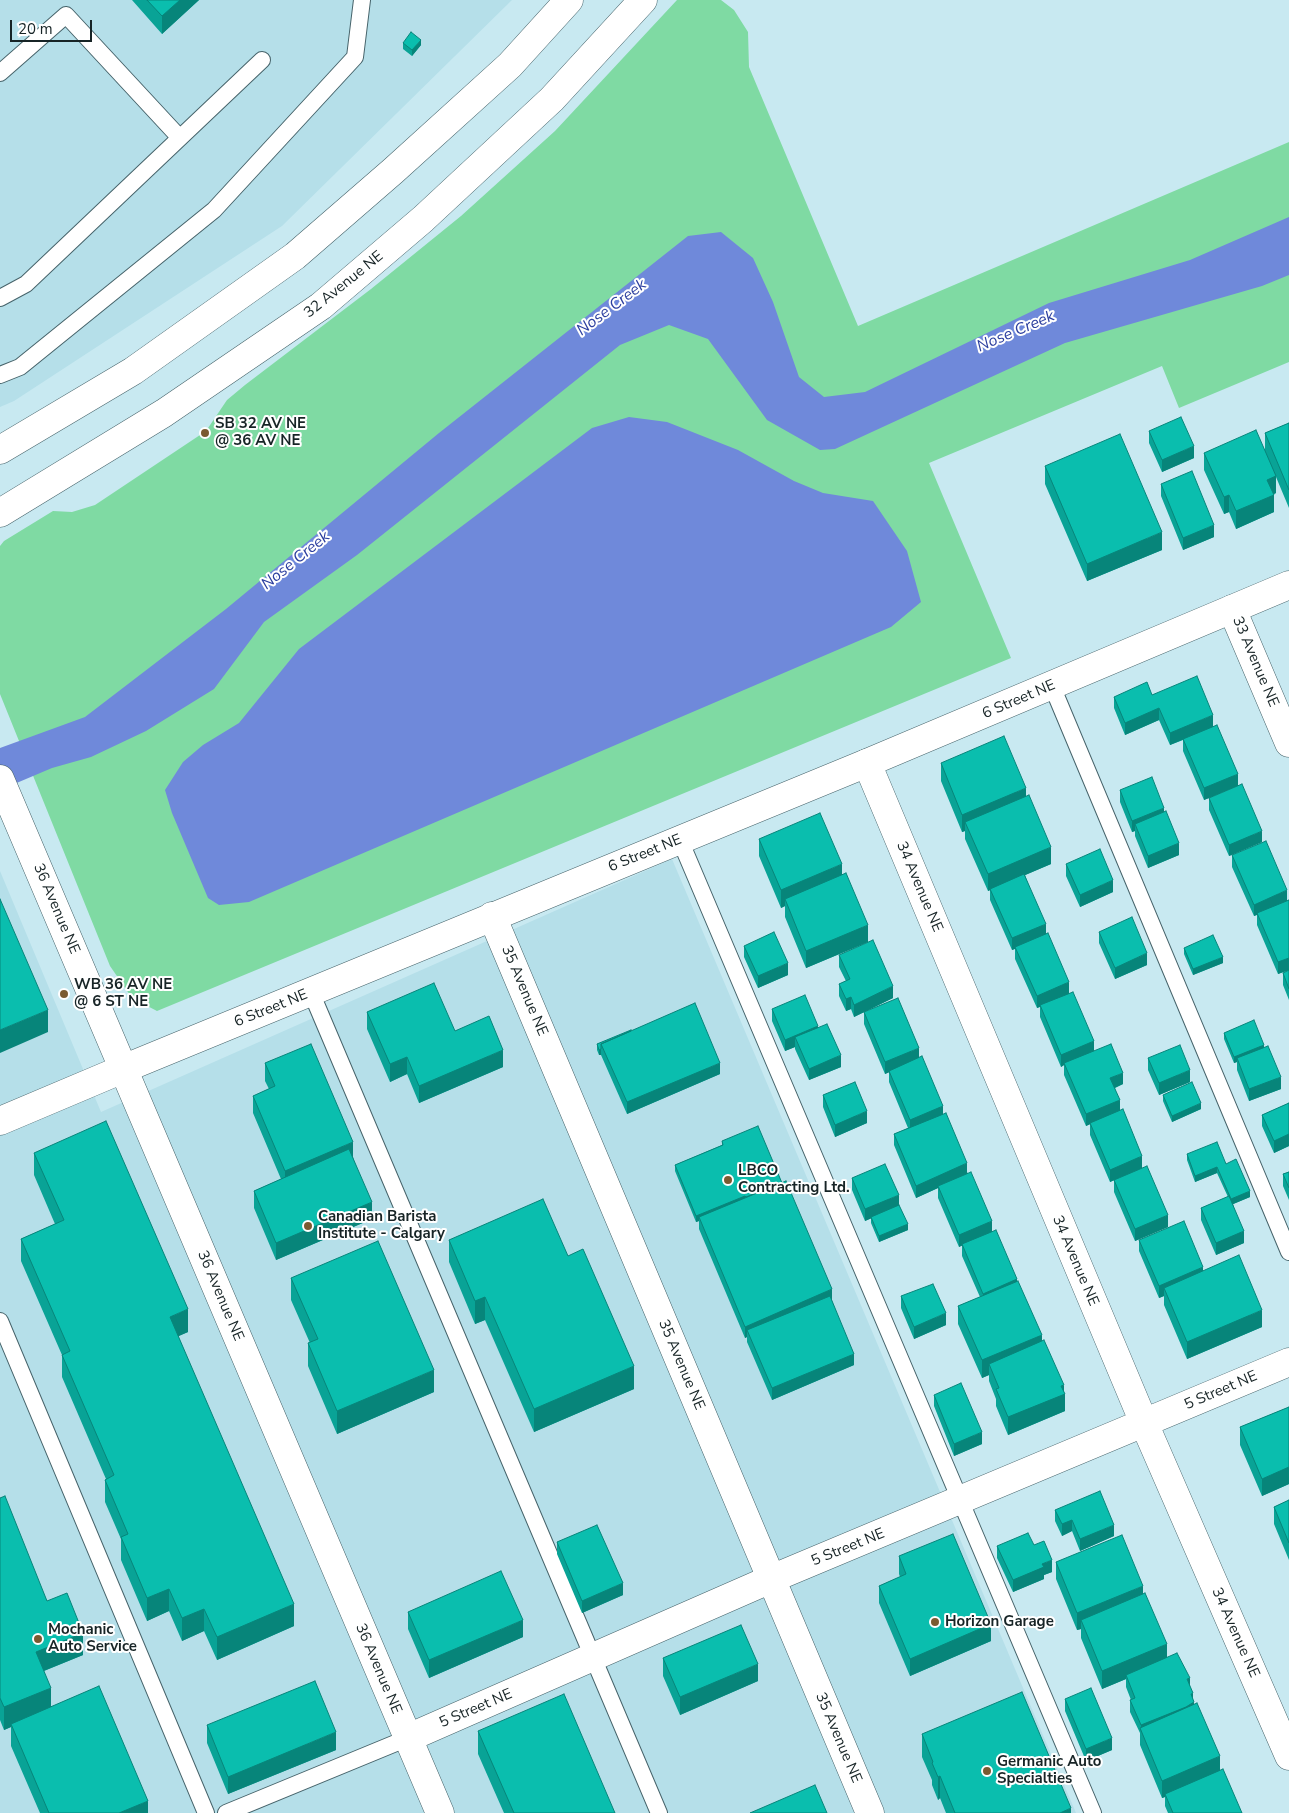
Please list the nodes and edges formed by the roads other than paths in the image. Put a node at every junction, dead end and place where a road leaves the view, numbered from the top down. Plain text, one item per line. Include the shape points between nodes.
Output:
1 (362, 0) edge
2 (568, 0) edge
3 (643, 0) edge
4 (262, 60) dead end
5 (0, 73) edge
6 (180, 138) junction
7 (0, 298) edge
8 (0, 375) edge
9 (0, 450) edge
10 (0, 513) edge
11 (1289, 585) edge
12 (1232, 609) junction
13 (1052, 686) junction
14 (1289, 743) edge
15 (867, 763) junction
16 (0, 779) edge
17 (680, 840) junction
18 (492, 916) junction
19 (310, 992) junction
20 (123, 1069) junction
21 (0, 1121) edge
22 (1289, 1252) edge
23 (0, 1321) edge
24 (1289, 1362) edge
25 (1144, 1423) junction
26 (961, 1501) junction
27 (771, 1579) junction
28 (594, 1658) junction
29 (408, 1738) junction
30 (1289, 1756) edge
31 (206, 1813) edge
32 (226, 1813) edge
33 (440, 1813) edge
34 (659, 1813) edge
35 (870, 1813) edge
36 (1093, 1813) edge

1 - 8 lane via 355,57 214,210 20,367
2 - 9 street via 510,65 295,256 132,371
3 - 10 street, 32 Avenue NE via 552,100 321,306 164,413
4 - 6 lane
5 - 6 lane via 66,15
6 - 7 lane via 26,284
11 - 12 street, 6 Street NE
12 - 13 street, 6 Street NE
12 - 14 street, 33 Avenue NE
13 - 15 street, 6 Street NE
13 - 22 lane
15 - 17 street, 6 Street NE
15 - 25 street, 34 Avenue NE
16 - 20 street, 36 Avenue NE
17 - 18 street, 6 Street NE
17 - 26 lane
18 - 19 street, 6 Street NE
18 - 27 street, 35 Avenue NE
19 - 20 street, 6 Street NE
19 - 28 lane
20 - 21 street, 6 Street NE
20 - 29 street, 36 Avenue NE
23 - 31 lane
24 - 25 street, 5 Street NE
25 - 26 street, 5 Street NE
25 - 30 street, 34 Avenue NE
26 - 27 street, 5 Street NE
26 - 36 lane
27 - 28 street, 5 Street NE
27 - 35 street, 35 Avenue NE
28 - 29 street, 5 Street NE
28 - 34 lane
29 - 32 lane
29 - 33 street, 36 Avenue NE

